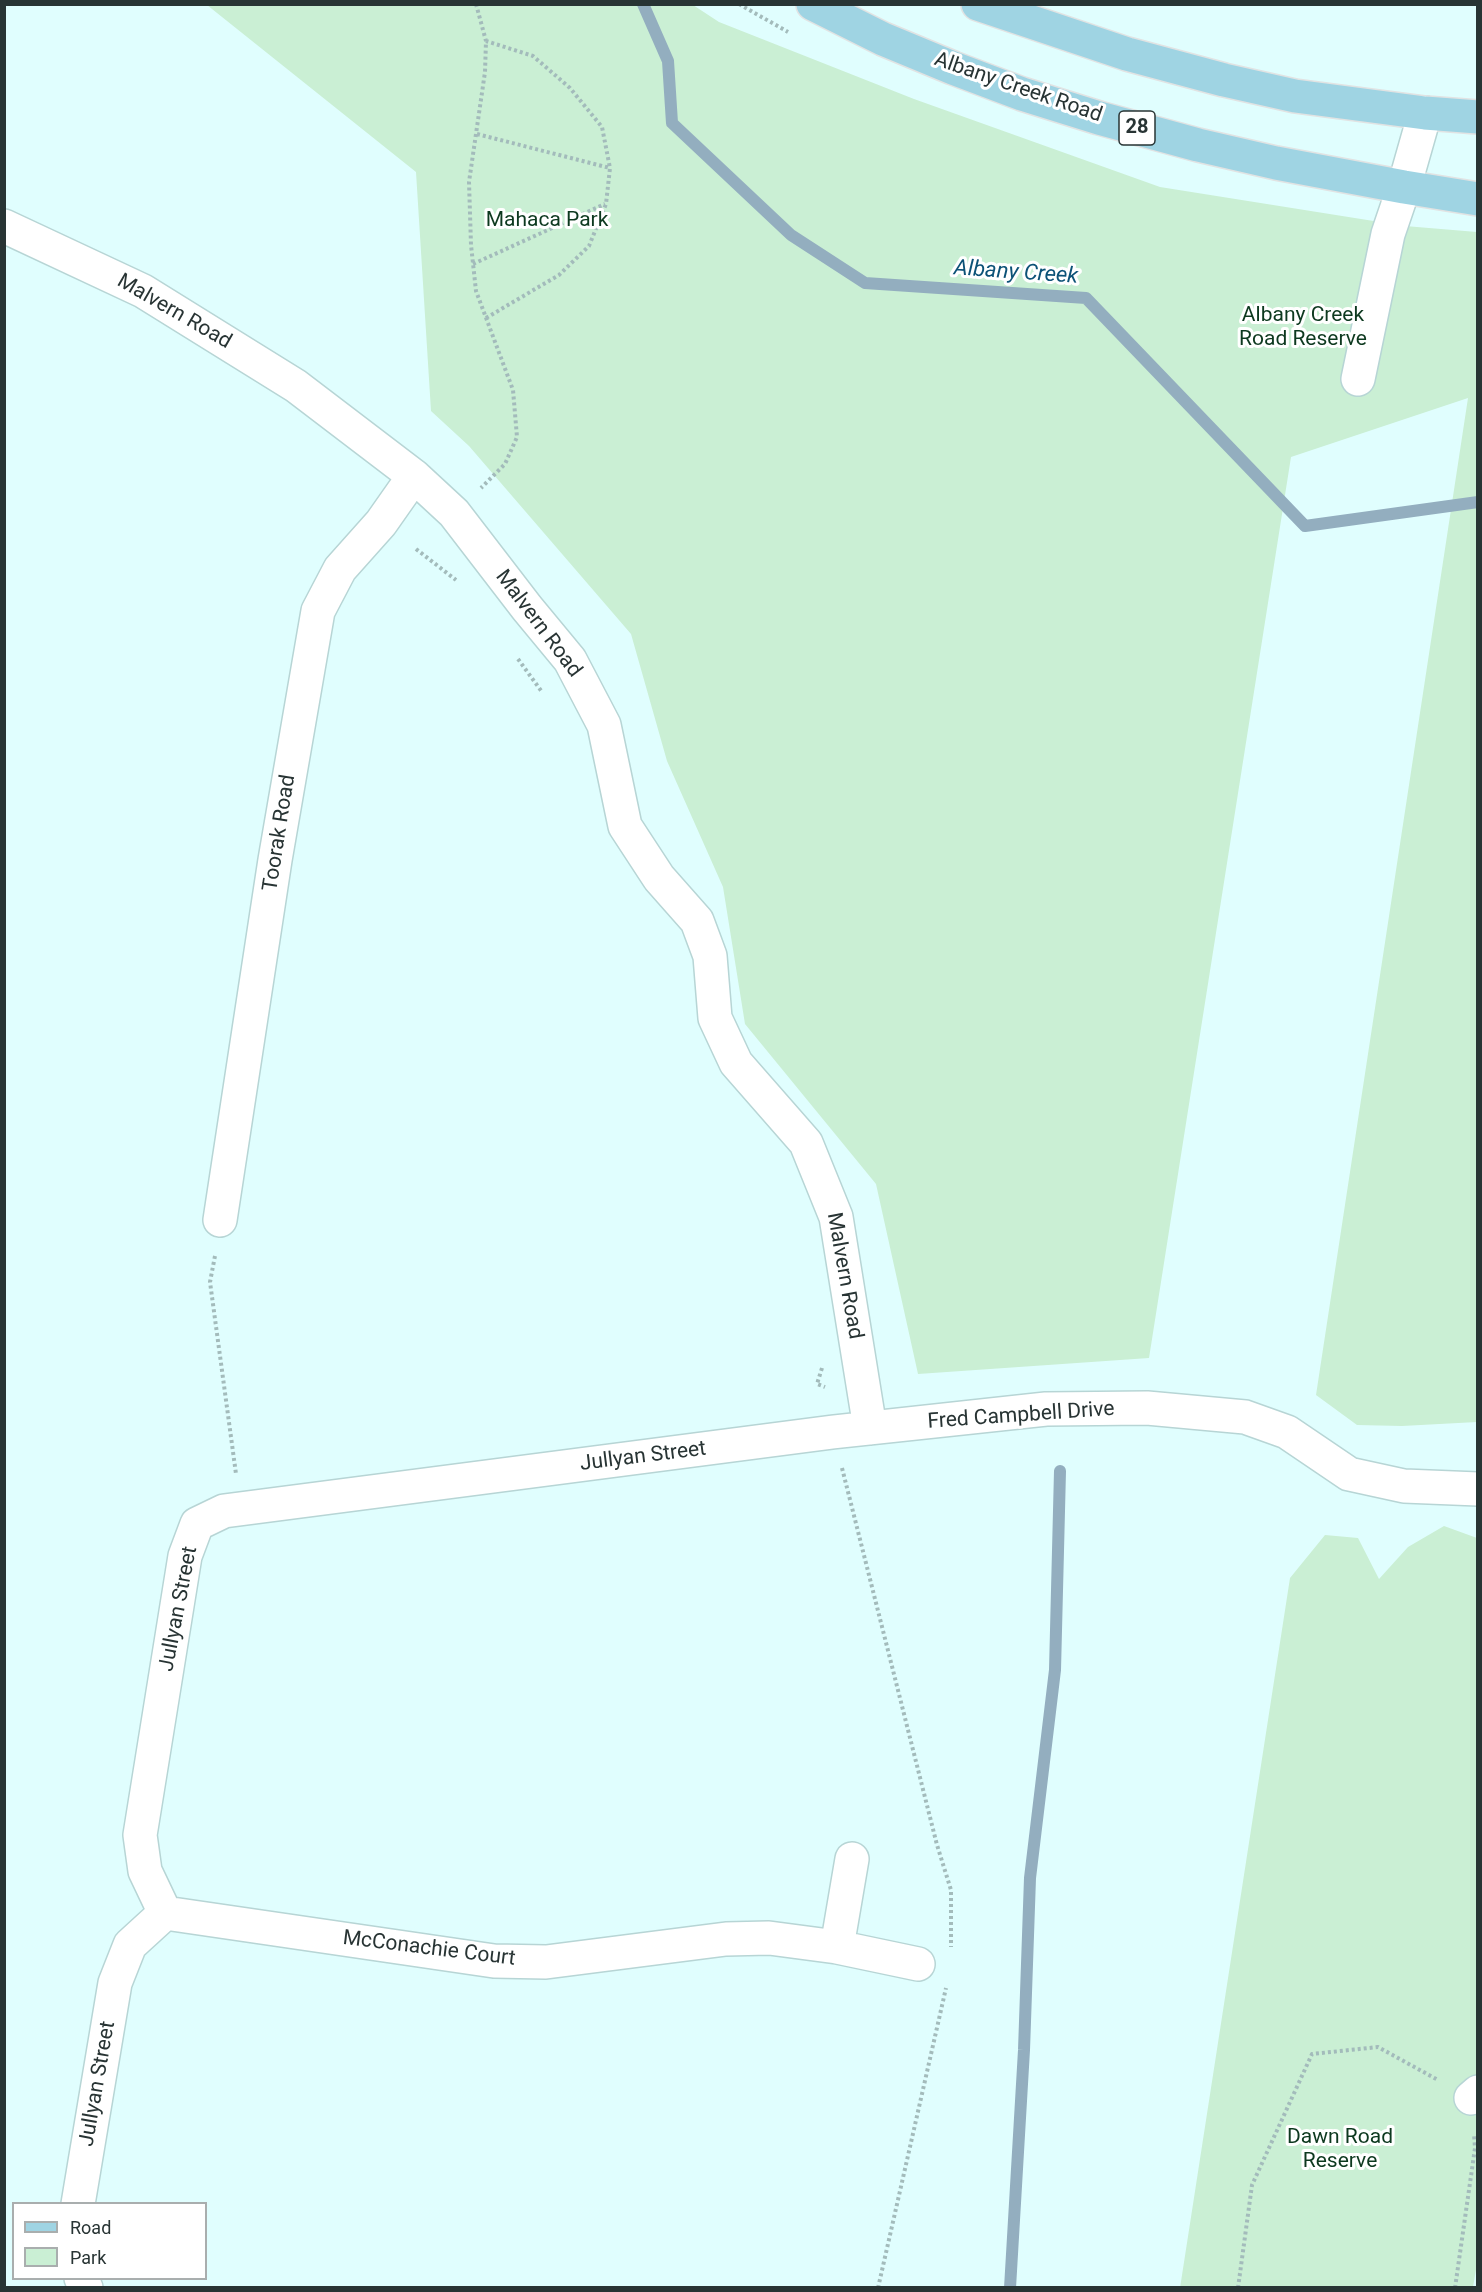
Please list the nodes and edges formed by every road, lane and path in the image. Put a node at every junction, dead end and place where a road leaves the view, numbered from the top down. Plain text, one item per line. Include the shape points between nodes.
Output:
1 (476, 4) edge
2 (813, 4) edge
3 (978, 4) edge
4 (486, 41) junction
5 (1425, 113) junction
6 (1478, 117) edge
7 (477, 134) junction
8 (610, 168) junction
9 (1404, 187) junction
10 (1478, 199) edge
11 (606, 204) junction
12 (4, 226) edge
13 (474, 264) junction
14 (486, 318) junction
15 (1358, 379) dead end
16 (414, 476) junction
17 (488, 482) dead end
18 (416, 549) dead end
19 (462, 585) dead end
20 (220, 1220) joint
21 (870, 1428) junction
22 (833, 1432) junction
23 (1478, 1489) edge
24 (241, 1509) junction
25 (852, 1859) dead end
26 (165, 1913) junction
27 (837, 1947) junction
28 (918, 1964) joint
29 (951, 1968) junction
30 (1474, 2095) edge
31 (78, 2202) edge
32 (878, 2288) edge
33 (1238, 2288) edge
34 (1455, 2288) edge

1 - 4 path
2 - 9 main road, Albany Creek Road / 28 via 953,68 1099,118 1254,158
3 - 5 main road via 1127,54 1224,80 1295,96
4 - 7 path
4 - 8 path via 533,56 570,88 602,127
5 - 6 main road
5 - 9 street
7 - 8 path
7 - 13 path via 470,182
8 - 11 path
9 - 10 main road, Albany Creek Road / 28
9 - 15 street via 1388,234
11 - 13 path
11 - 14 path via 589,246 559,275
12 - 16 street, Malvern Road via 153,297 296,386
13 - 14 path via 476,291
14 - 17 path via 513,390 517,437 505,464
16 - 20 street, Toorak Road via 381,523 340,569 318,611
16 - 21 street, Malvern Road via 454,513 570,660 604,725 625,826 659,878 697,921 710,956 715,1018 736,1063 806,1143 836,1217
18 - 19 path
20 - 24 path via 210,1282
21 - 22 street, Jullyan Street
21 - 23 street, Fred Campbell Drive via 1046,1410 1147,1408 1245,1417 1287,1432 1349,1474 1404,1486
22 - 24 street, Jullyan Street
22 - 29 path via 951,1890
24 - 26 street, Jullyan Street via 224,1511 197,1524 185,1556 140,1834 145,1871
25 - 27 street
26 - 27 street, McConachie Court via 494,1961 546,1962 726,1939 769,1938
26 - 31 street, Jullyan Street via 130,1945 115,1983
27 - 28 street, McConachie Court
28 - 29 path
29 - 32 path
30 - 33 path via 1378,2047 1312,2054 1252,2185
30 - 34 path via 1475,2148

